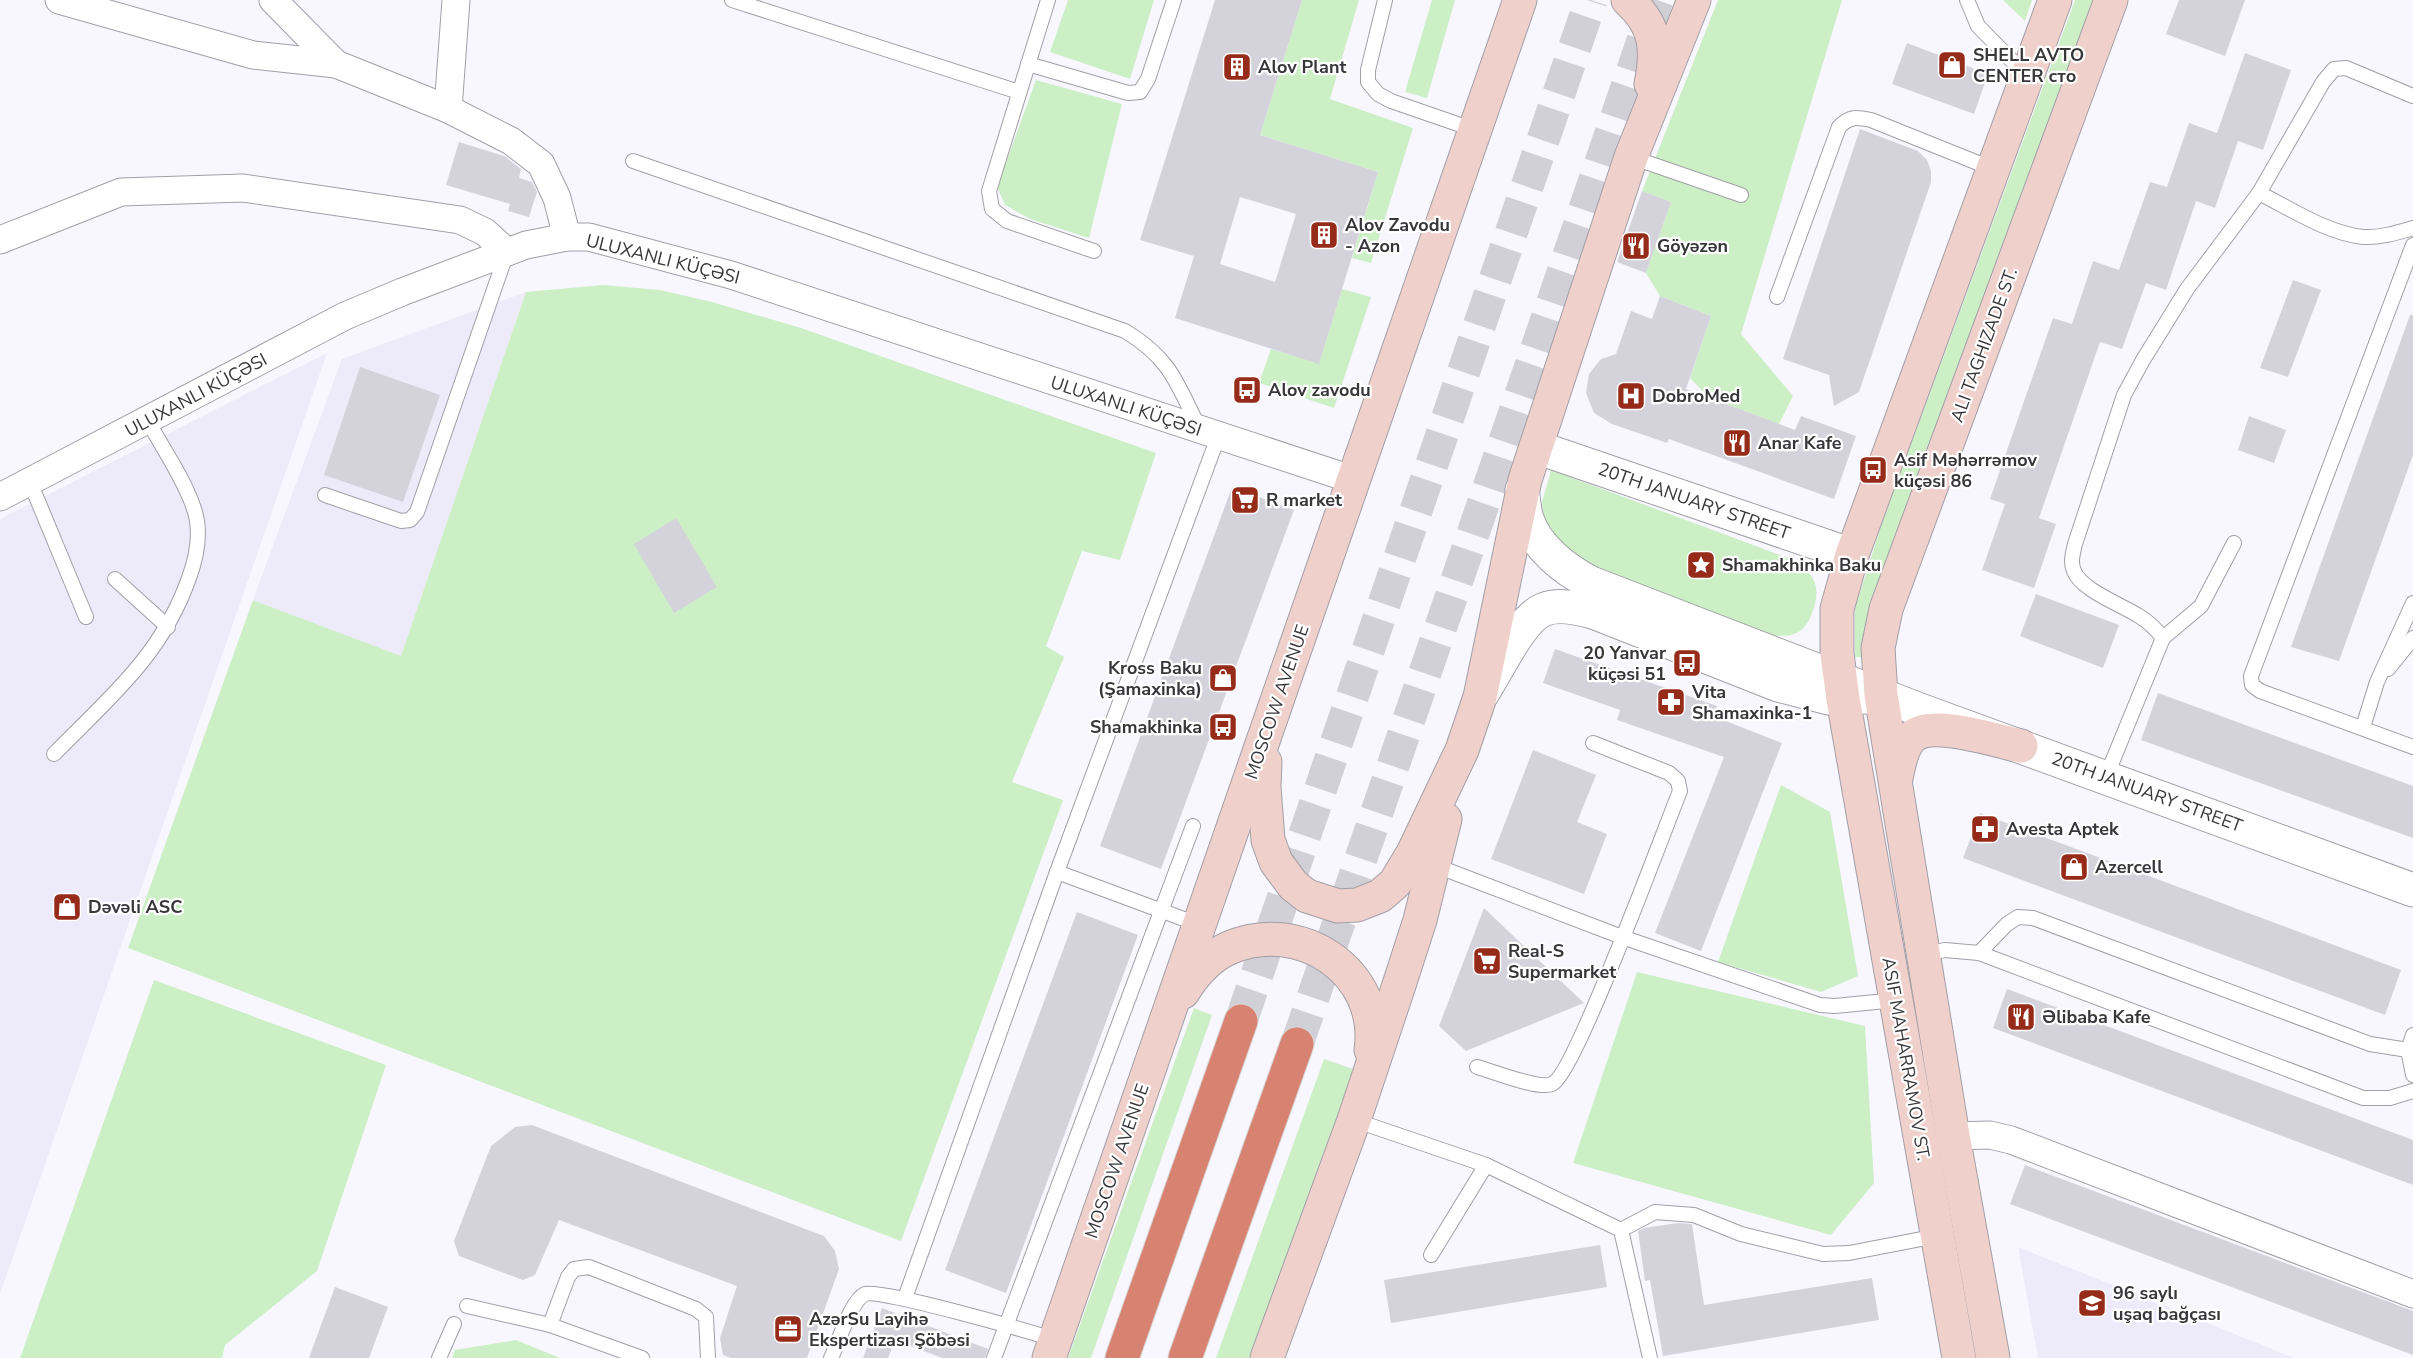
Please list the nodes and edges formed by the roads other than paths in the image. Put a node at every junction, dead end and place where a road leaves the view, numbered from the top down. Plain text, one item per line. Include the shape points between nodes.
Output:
1 (59, 0) edge
2 (273, 0) edge
3 (456, 0) edge
4 (732, 0) edge
5 (1048, 0) edge
6 (1174, 0) edge
7 (1385, 0) edge
8 (1520, 0) edge
9 (1535, 0) edge
10 (1628, 0) edge
11 (1694, 0) edge
12 (1967, 0) edge
13 (2055, 0) edge
14 (2111, 0) edge
15 (1504, 46) junction
16 (336, 64) junction
17 (1028, 64) junction
18 (2027, 76) junction
19 (1019, 92) junction
20 (2413, 96) edge
21 (448, 109) junction
22 (1644, 122) junction
23 (1474, 130) junction
24 (1631, 157) junction
25 (633, 161) dead end
26 (1993, 169) junction
27 (2259, 193) junction
28 (1741, 195) dead end
29 (2413, 228) edge
30 (567, 237) junction
31 (0, 240) edge
32 (2413, 245) edge
33 (1094, 250) dead end
34 (507, 252) junction
35 (1777, 297) dead end
36 (148, 422) junction
37 (1209, 434) junction
38 (1536, 447) junction
39 (1353, 480) junction
40 (30, 482) junction
41 (1522, 490) junction
42 (325, 495) dead end
43 (0, 497) edge
44 (2234, 543) dead end
45 (1852, 555) junction
46 (115, 579) dead end
47 (2413, 603) edge
48 (86, 617) dead end
49 (168, 627) junction
50 (2163, 638) junction
51 (2413, 638) edge
52 (2377, 682) junction
53 (1842, 689) junction
54 (1881, 695) junction
55 (1480, 697) junction
56 (2363, 727) junction
57 (1266, 730) junction
58 (1593, 743) dead end
59 (2020, 746) junction
60 (2413, 747) edge
61 (1462, 750) junction
62 (54, 754) dead end
63 (1894, 769) junction
64 (2106, 777) junction
65 (1193, 826) dead end
66 (1434, 864) junction
67 (1057, 872) junction
68 (2413, 890) edge
69 (1162, 911) junction
70 (1200, 925) junction
71 (1622, 937) junction
72 (1979, 953) junction
73 (1924, 954) junction
74 (1896, 1000) junction
75 (1166, 1020) junction
76 (1241, 1022) tunnel mouth
77 (2413, 1035) edge
78 (1297, 1044) tunnel mouth
79 (2408, 1050) junction
80 (1477, 1067) dead end
81 (2413, 1074) edge
82 (1367, 1079) junction
83 (2413, 1091) edge
84 (1353, 1120) junction
85 (1953, 1136) junction
86 (1485, 1165) junction
87 (1621, 1230) junction
88 (1937, 1236) junction
89 (1431, 1255) dead end
90 (2413, 1294) edge
91 (905, 1298) junction
92 (467, 1306) dead end
93 (454, 1324) dead end
94 (550, 1325) junction
95 (1006, 1326) junction
96 (1053, 1349) edge
97 (439, 1358) edge
98 (642, 1358) edge
99 (708, 1358) edge
100 (831, 1358) edge
101 (994, 1358) edge
102 (1122, 1358) edge
103 (1185, 1358) edge
104 (1267, 1358) edge
105 (1650, 1358) edge
106 (1959, 1358) edge
107 (1993, 1358) edge

1 - 16 street via 253,55
2 - 16 street
3 - 21 street
4 - 19 lane
5 - 17 lane
6 - 17 lane via 1140,92 1128,93
7 - 23 lane via 1368,82 1391,101
8 - 15 main road
9 - 15 main road
10 - 22 main road via 1650,27 1654,46 1655,62
11 - 22 main road
12 - 18 lane via 1978,26
13 - 18 main road
14 - 54 main road, ALI TAGHIZADE ST. via 1886,609 1878,648
15 - 23 main road, MOSCOW AVENUE
16 - 21 street
17 - 19 lane
18 - 26 main road
19 - 33 lane via 988,191 992,209 1007,221
20 - 27 lane via 2346,68 2334,69
21 - 30 street via 511,141 541,164 557,198
22 - 24 main road
23 - 39 main road, MOSCOW AVENUE
24 - 28 lane
24 - 38 main road
25 - 37 lane via 1125,331 1147,344 1161,359
26 - 35 lane via 1871,120 1848,118 1839,127
26 - 45 main road
27 - 29 lane via 2329,227 2361,237
27 - 50 lane via 2187,289 2128,386 2075,544 2071,564 2082,584 2141,617
30 - 34 street
30 - 37 street via 621,244 731,275
31 - 34 street via 121,192 243,188 460,220 485,232
32 - 56 lane via 2251,676 2252,685 2260,692
34 - 36 street via 345,316
34 - 42 lane via 417,512 410,520 401,522
36 - 40 street
36 - 49 lane via 194,507 198,528 196,558
37 - 39 street
37 - 67 lane
38 - 41 main road
38 - 45 street, 20TH JANUARY STREET
39 - 57 main road, MOSCOW AVENUE
40 - 43 street
40 - 48 lane
41 - 53 street via 1527,520 1534,533 1555,558 1580,577
41 - 55 main road
44 - 50 lane via 2201,606
45 - 53 main road, ASIF MAHARRAMOV ST. via 1838,609 1837,654
46 - 49 lane
47 - 52 lane
49 - 62 lane via 146,660
50 - 64 lane
51 - 52 lane
52 - 56 lane
53 - 54 street, 20TH JANUARY STREET
53 - 55 street via 1817,696 1778,685 1593,612 1561,606 1528,619
53 - 74 main road, ASIF MAHARRAMOV ST.
54 - 59 street, 20TH JANUARY STREET
54 - 63 main road, ALI TAGHIZADE ST.
55 - 61 main road
56 - 60 lane
57 - 61 main road via 1265,817 1276,862 1307,896 1338,906 1357,905 1380,897 1395,883
57 - 70 main road, MOSCOW AVENUE
58 - 71 lane via 1670,773 1680,791
59 - 63 main road via 1952,731 1920,731 1911,737
59 - 64 street, 20TH JANUARY STREET
61 - 66 main road
63 - 73 main road, ASIF MAHARRAMOV ST.
64 - 68 street, 20TH JANUARY STREET
65 - 69 lane
66 - 71 lane
66 - 82 main road via 1420,920
67 - 69 lane
67 - 91 lane
69 - 70 lane
69 - 95 lane
70 - 75 main road, MOSCOW AVENUE
71 - 74 lane via 1820,1005
71 - 80 lane via 1591,1017 1564,1073 1553,1084 1542,1086
72 - 73 lane via 1945,950
72 - 79 lane via 2007,924 2018,917 2033,918 2370,1044
72 - 83 lane via 2363,1098 2390,1098
73 - 85 main road, ASIF MAHARRAMOV ST.
74 - 88 main road, ASIF MAHARRAMOV ST.
75 - 82 main road via 1192,977 1228,948 1250,941 1282,939 1313,947 1342,966 1359,987 1371,1013
75 - 96 main road, MOSCOW AVENUE
76 - 102 highway
77 - 79 lane
78 - 103 highway
79 - 81 lane
82 - 84 main road
84 - 86 lane
84 - 104 main road
85 - 90 street via 1990,1135 2011,1140
85 - 107 main road, ASIF MAHARRAMOV ST.
86 - 87 lane
86 - 89 lane
87 - 88 lane via 1655,1212 1694,1215 1741,1234 1822,1254
87 - 105 lane
88 - 106 main road, ASIF MAHARRAMOV ST.
91 - 95 lane
91 - 100 lane via 865,1294 856,1302
92 - 94 lane
93 - 97 lane
94 - 98 lane
94 - 99 lane via 568,1277 574,1269 588,1267 696,1309 706,1317
95 - 96 lane
95 - 101 lane

